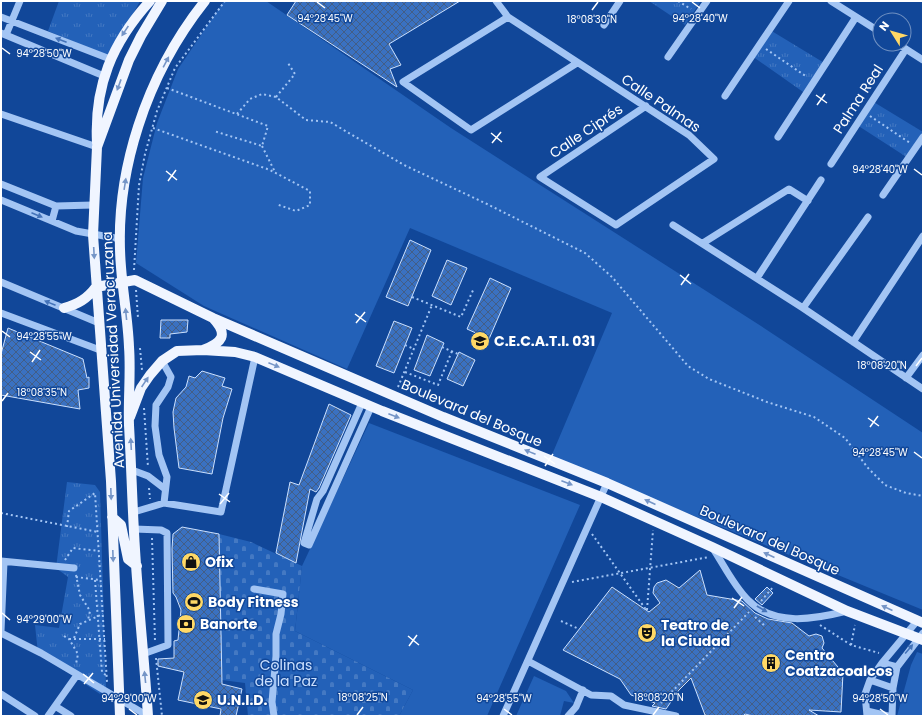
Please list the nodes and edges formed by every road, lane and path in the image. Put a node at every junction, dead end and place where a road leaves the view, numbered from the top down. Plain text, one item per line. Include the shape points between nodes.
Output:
1 (20, 1) edge
2 (150, 1) edge
3 (162, 1) edge
4 (204, 1) edge
5 (225, 1) edge
6 (496, 1) edge
7 (620, 1) edge
8 (678, 1) edge
9 (707, 1) edge
10 (789, 1) edge
11 (831, 1) edge
12 (698, 14) junction
13 (1, 17) edge
14 (508, 17) junction
15 (856, 17) junction
16 (12, 21) junction
17 (604, 25) dead end
18 (872, 27) edge
19 (4, 34) edge
20 (760, 45) junction
21 (904, 52) edge
22 (911, 52) edge
23 (668, 57) dead end
24 (110, 59) junction
25 (923, 60) edge
26 (288, 63) dead end
27 (577, 63) junction
28 (104, 76) junction
29 (814, 82) junction
30 (167, 88) junction
31 (725, 96) dead end
32 (276, 97) junction
33 (646, 106) junction
34 (865, 112) junction
35 (1, 114) edge
36 (237, 114) junction
37 (153, 128) junction
38 (214, 131) dead end
39 (778, 137) dead end
40 (923, 137) edge
41 (262, 146) junction
42 (916, 146) junction
43 (97, 147) junction
44 (831, 164) dead end
45 (276, 173) junction
46 (821, 180) dead end
47 (1, 184) edge
48 (883, 195) dead end
49 (1, 200) edge
50 (808, 200) junction
51 (276, 204) dead end
52 (93, 205) junction
53 (56, 206) junction
54 (868, 217) dead end
55 (52, 221) junction
56 (616, 225) joint
57 (673, 225) dead end
58 (93, 235) junction
59 (923, 236) edge
60 (121, 239) junction
61 (703, 243) junction
62 (757, 278) junction
63 (135, 280) junction
64 (123, 281) junction
65 (1, 282) edge
66 (96, 287) junction
67 (474, 288) dead end
68 (412, 297) dead end
69 (432, 305) junction
70 (64, 308) junction
71 (803, 308) junction
72 (1, 313) edge
73 (213, 318) junction
74 (138, 322) dead end
75 (99, 323) junction
76 (853, 342) junction
77 (405, 345) dead end
78 (140, 346) dead end
79 (442, 347) dead end
80 (414, 349) junction
81 (100, 350) junction
82 (203, 350) junction
83 (452, 351) junction
84 (458, 354) dead end
85 (923, 355) edge
86 (255, 357) junction
87 (162, 361) junction
88 (405, 372) junction
89 (906, 378) junction
90 (143, 385) junction
91 (923, 389) edge
92 (394, 396) junction
93 (367, 405) junction
94 (130, 417) junction
95 (341, 450) junction
96 (350, 453) junction
97 (132, 470) junction
98 (148, 476) junction
99 (329, 477) junction
100 (338, 480) junction
101 (607, 483) junction
102 (166, 489) junction
103 (923, 496) edge
104 (601, 497) junction
105 (164, 503) junction
106 (151, 507) junction
107 (134, 512) junction
108 (1, 513) edge
109 (112, 518) junction
110 (653, 521) junction
111 (66, 527) junction
112 (588, 527) junction
113 (134, 529) junction
114 (152, 529) junction
115 (98, 532) junction
116 (99, 551) junction
117 (711, 552) junction
118 (3, 561) edge
119 (61, 565) junction
120 (137, 566) junction
121 (74, 568) joint
122 (650, 568) junction
123 (620, 573) junction
124 (76, 576) junction
125 (95, 580) junction
126 (101, 580) junction
127 (562, 584) junction
128 (777, 584) dead end
129 (254, 589) dead end
130 (756, 606) junction
131 (852, 613) junction
132 (103, 614) junction
133 (98, 617) junction
134 (88, 620) junction
135 (561, 621) dead end
136 (920, 622) edge
137 (579, 629) dead end
138 (1, 632) edge
139 (904, 634) junction
140 (64, 636) dead end
141 (74, 638) junction
142 (922, 638) edge
143 (69, 639) junction
144 (100, 639) junction
145 (105, 639) junction
146 (155, 650) junction
147 (143, 654) junction
148 (888, 656) junction
149 (528, 661) junction
150 (882, 663) junction
151 (897, 666) junction
152 (75, 674) junction
153 (107, 676) junction
154 (870, 680) junction
155 (893, 688) junction
156 (583, 690) junction
157 (108, 693) junction
158 (1, 694) edge
159 (118, 699) junction
160 (661, 703) dead end
161 (55, 706) junction
162 (867, 713) edge
163 (35, 716) edge
164 (48, 716) edge
165 (71, 716) edge
166 (120, 716) edge
167 (148, 716) edge
168 (162, 716) edge
169 (274, 716) edge
170 (503, 716) edge
171 (568, 716) edge
172 (676, 716) edge
173 (888, 716) edge
174 (892, 716) edge

1 - 16 street
2 -> 24 main road via 126,31
3 -> 43 main road, Avenida Universidad Veracruzana via 129,60
60 -> 4 main road, Avenida Universidad Veracruzana via 128,168 144,111 165,63
5 - 30 path via 175,68
6 - 14 street, Calle Palmas
7 - 17 street
8 - 12 path
9 - 12 street
10 - 20 street
11 - 15 street
12 - 23 street
13 - 16 street
14 - 27 street, Calle Palmas
14 - 27 street via 403,82 471,130
15 - 18 street
15 - 29 street
16 - 19 street
24 -> 16 street
19 - 28 street
20 - 29 path
20 - 31 street
21 - 34 street, Palma Real
22 - 25 street
24 - 28 main road
26 - 32 path via 294,74
27 - 33 street, Calle Palmas
28 - 43 main road via 97,111
29 - 39 street
30 - 36 path
30 - 37 path
32 - 36 path via 262,94 250,99
32 - 103 path via 306,120 330,122 404,165 585,253 612,277 688,366 709,379 814,417 845,438 885,485
33 - 56 street, Calle Palmas via 689,135 714,159
33 - 56 street, Calle Ciprés via 540,177
34 - 42 path
34 - 44 street, Palma Real
35 - 43 street
36 - 41 path via 268,126
37 - 45 path via 239,157
37 - 63 path via 139,185
38 - 41 path
40 - 42 street
41 - 45 path
42 - 48 street
43 - 52 main road, Avenida Universidad Veracruzana
45 - 51 path via 310,191 310,205 296,211
46 - 50 street
47 - 53 street
49 -> 55 street
50 - 61 street via 789,189
50 - 62 street
52 - 53 street
52 - 58 main road, Avenida Universidad Veracruzana
53 - 55 street
54 - 71 street
55 - 58 street
57 - 61 street
58 - 60 street
58 -> 66 main road, Avenida Universidad Veracruzana
59 - 76 street
60 - 64 main road, Avenida Universidad Veracruzana
61 - 62 street
62 - 71 street
63 - 64 main road
63 - 73 main road, Boulevard del Bosque
63 - 74 path
64 - 66 main road
94 -> 64 main road, Avenida Universidad Veracruzana via 129,348
70 -> 65 street
66 - 70 main road via 79,303
66 - 75 main road, Avenida Universidad Veracruzana
67 - 69 path via 461,317
68 - 69 path
69 - 80 path
70 - 75 street
71 - 76 street
72 - 81 street
73 - 82 main road via 220,326 221,338
73 - 92 main road, Boulevard del Bosque
75 - 81 main road, Avenida Universidad Veracruzana
76 - 89 street
77 - 80 path
78 - 90 path
79 - 83 path
80 - 88 path
81 -> 109 main road, Avenida Universidad Veracruzana
82 - 86 main road, Boulevard del Bosque via 235,352
82 - 87 main road, Boulevard del Bosque via 177,351
83 - 84 path
83 - 88 path via 438,385
85 - 89 street
86 -> 93 main road, Boulevard del Bosque
86 - 105 street via 222,512
90 -> 87 main road, Boulevard del Bosque
87 - 102 street via 171,377 168,387 156,405 155,426 158,455 167,477
88 - 92 path
89 - 91 street
90 - 94 main road, Boulevard del Bosque
90 - 98 path
101 -> 92 main road, Boulevard del Bosque
93 - 95 street
93 - 96 street
93 -> 104 main road, Boulevard del Bosque
97 -> 94 main road, Avenida Universidad Veracruzana
95 - 96 street
95 - 99 street
96 - 100 street
97 - 98 street
97 - 107 main road, Avenida Universidad Veracruzana
98 - 102 street
98 - 106 path
99 - 100 street
99 - 100 street via 317,499 304,543 309,545
101 - 104 street
136 -> 101 main road, Boulevard del Bosque
102 - 105 street
104 - 110 main road, Boulevard del Bosque
104 - 112 street
105 - 106 street
106 - 107 street
107 - 113 main road, Avenida Universidad Veracruzana
108 - 111 path
109 - 120 main road via 121,525 128,559
109 -> 159 main road, Avenida Universidad Veracruzana
110 - 117 main road, Boulevard del Bosque
110 - 122 path
111 - 115 path
111 - 115 path via 68,511 95,493
112 - 123 path
112 - 127 street
113 - 114 street
113 - 120 main road, Avenida Universidad Veracruzana
114 - 146 path
114 - 146 street via 167,533 168,645
115 - 116 path
116 - 119 path via 73,548
116 - 126 path
117 - 122 path
117 - 130 street via 749,601
117 - 131 main road, Boulevard del Bosque
118 - 119 street
118 - 138 street
119 - 121 street
120 - 147 main road, Avenida Universidad Veracruzana
121 - 124 path
122 - 123 path
122 - 123 path via 647,611
123 - 127 path
124 - 125 path
124 - 134 path via 80,595 90,611
125 - 126 path
125 - 133 path
126 - 132 path
127 - 149 street
128 - 130 path
129 - 169 street via 283,594 276,634 272,702
130 -> 131 street via 765,612 782,617 803,619
130 - 160 path
131 - 139 main road, Boulevard del Bosque
131 - 148 path via 851,645
132 - 133 path
132 - 145 path
133 - 134 path
133 - 144 path
134 - 141 path via 80,624
135 - 137 path
136 - 139 street
138 - 152 street
139 - 142 main road, Boulevard del Bosque
139 - 148 street
140 - 143 path
141 - 143 path
141 - 144 path
151 -> 142 street
143 - 152 path via 78,654
144 - 145 path
144 - 153 path via 102,672
145 - 153 path
146 - 147 street
146 - 168 path
167 -> 147 main road, Avenida Universidad Veracruzana
148 - 150 street
149 - 156 street
149 - 170 street
150 - 151 street
150 - 154 street
151 - 155 street
152 - 157 street
152 - 161 street
153 - 157 path
154 - 155 street
154 - 162 street via 865,694
155 - 174 street
156 - 171 street via 576,707
156 - 172 street via 591,695 611,696 624,705
157 - 159 street
158 - 163 street
159 - 166 main road, Avenida Universidad Veracruzana
159 - 167 street
161 - 164 street
161 - 165 street
162 - 173 street

